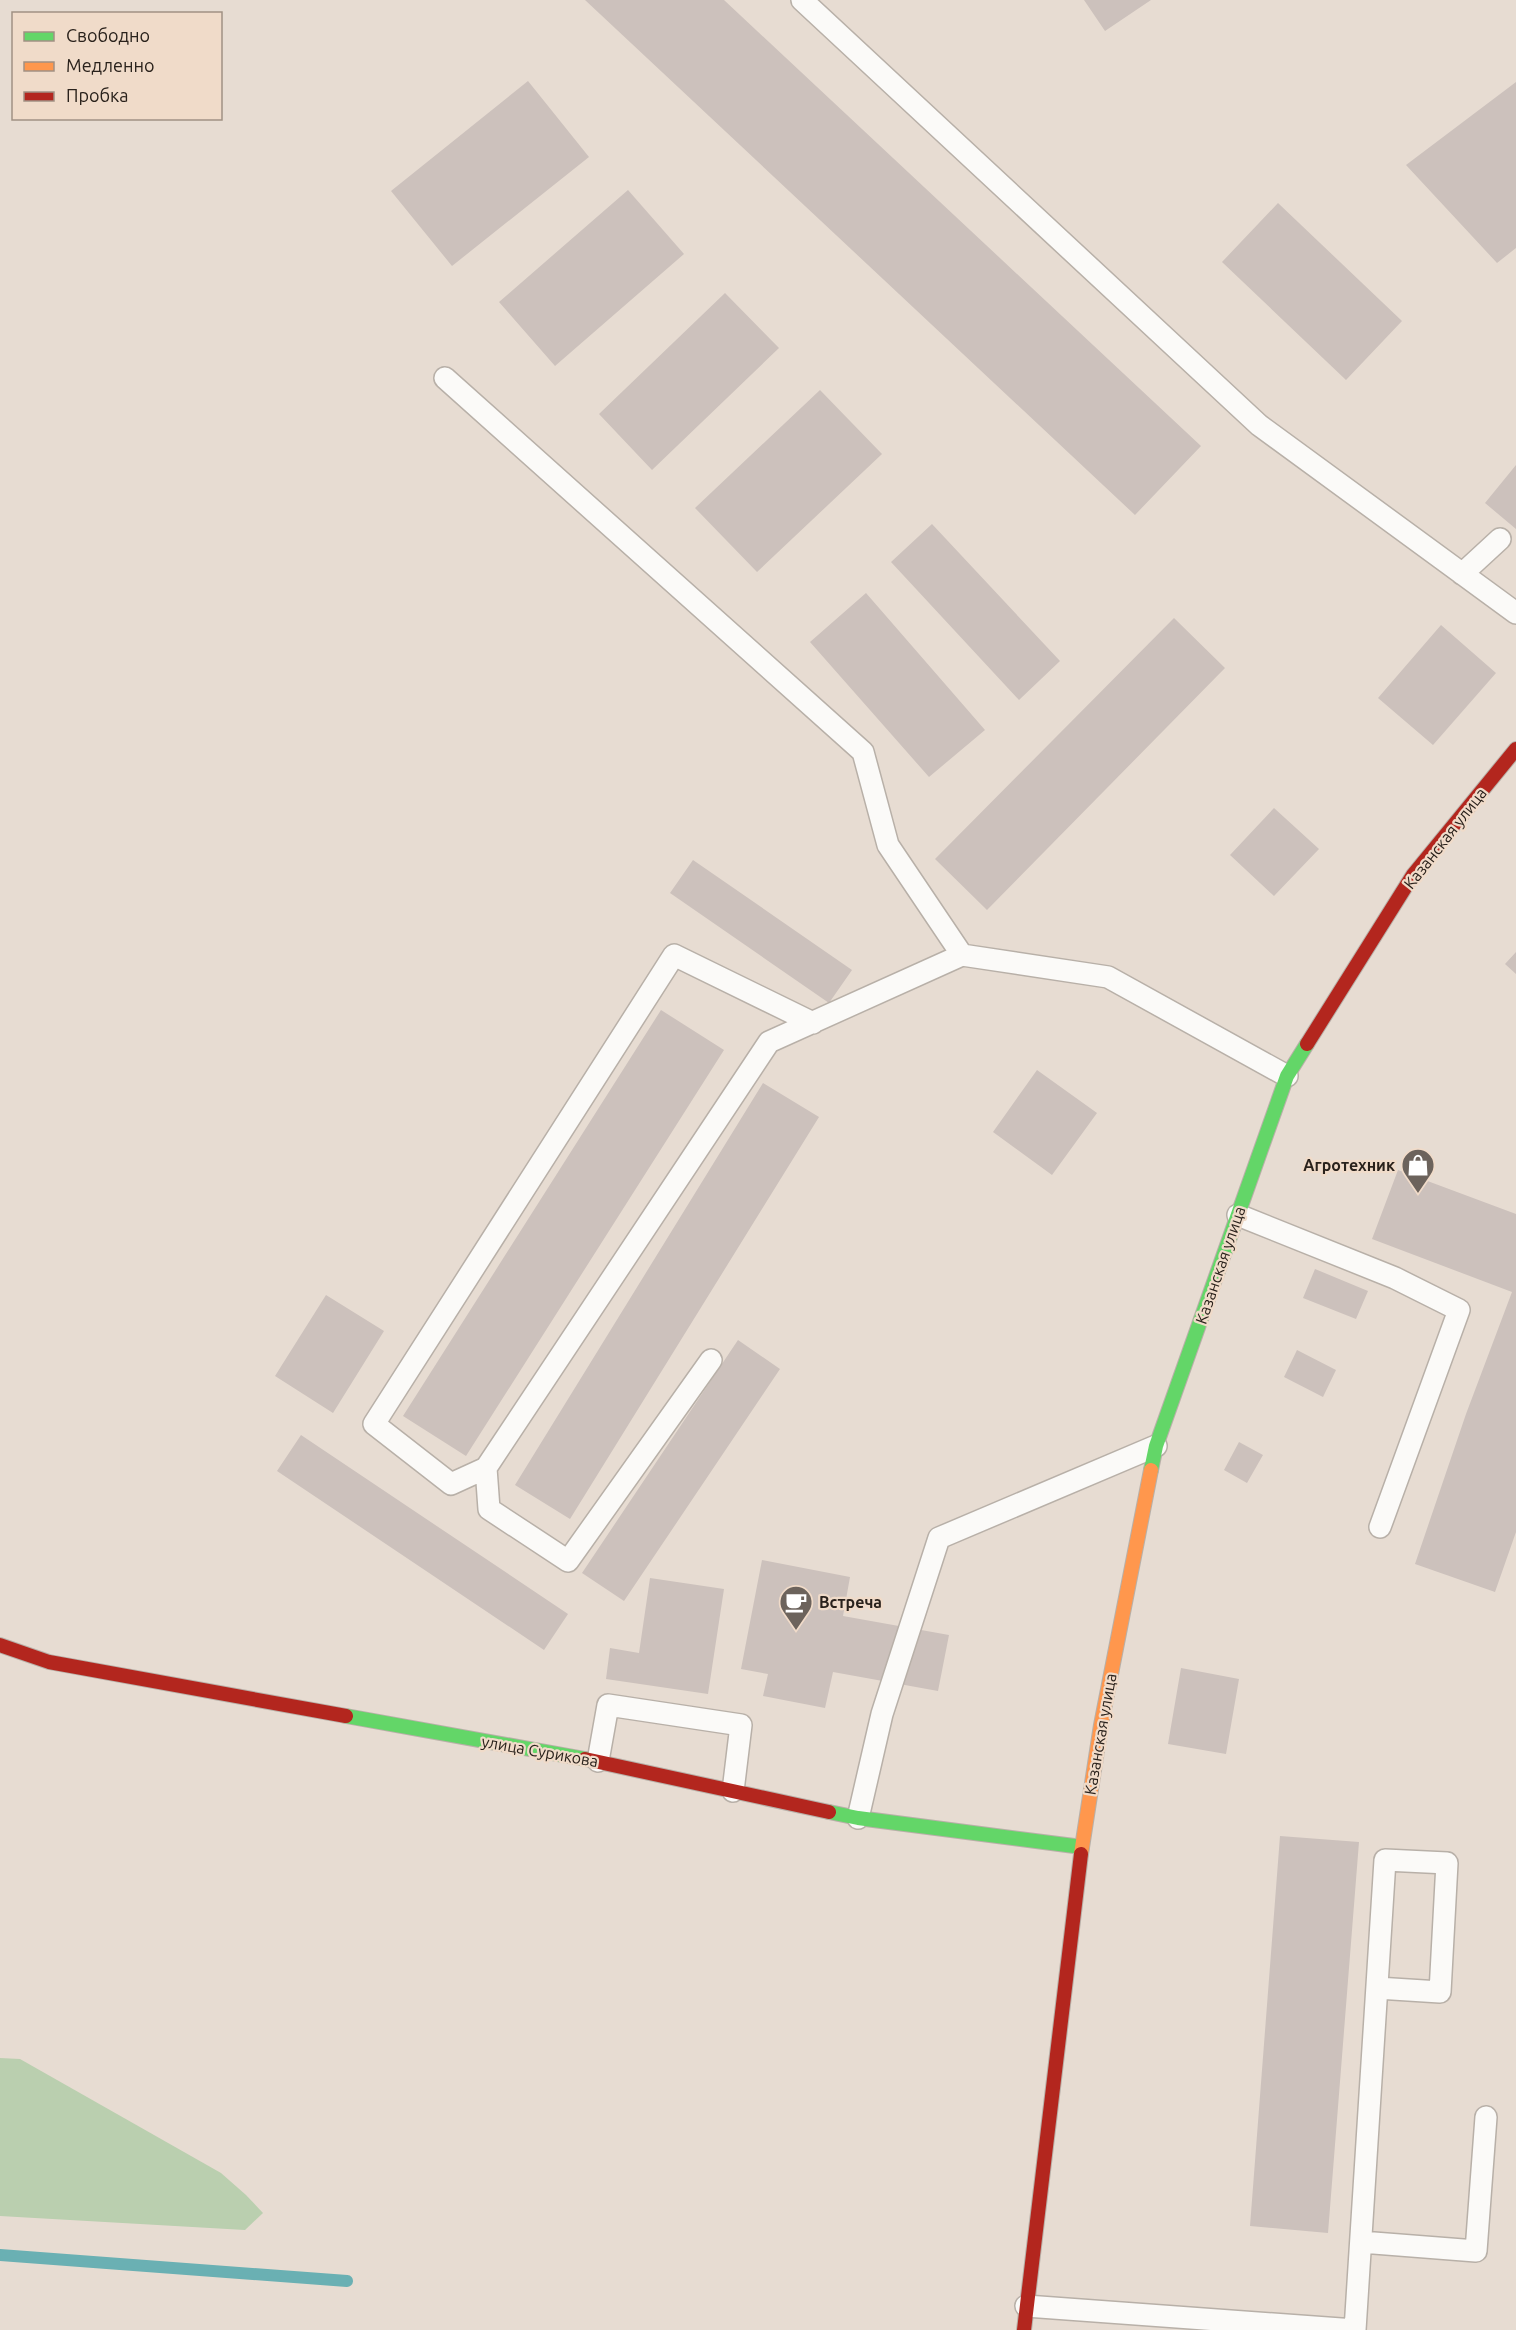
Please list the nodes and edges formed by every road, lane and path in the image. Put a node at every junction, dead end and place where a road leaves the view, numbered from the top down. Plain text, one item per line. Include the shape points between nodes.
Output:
1 (802, 0) edge
2 (445, 378) dead end
3 (1500, 539) dead end
4 (1462, 574) junction
5 (1516, 614) edge
6 (1516, 749) edge
7 (962, 955) junction
8 (813, 1023) junction
9 (1287, 1076) junction
10 (1238, 1215) junction
11 (711, 1360) dead end
12 (1156, 1446) junction
13 (486, 1468) junction
14 (1380, 1527) dead end
15 (0, 1646) edge
16 (598, 1761) junction
17 (733, 1791) junction
18 (858, 1818) junction
19 (1082, 1847) junction
20 (1377, 1988) junction
21 (1486, 2117) dead end
22 (1361, 2242) junction
23 (1026, 2306) junction
24 (1024, 2330) edge
25 (1355, 2330) edge

1 - 4 lane via 1259,425
2 - 7 lane via 863,752 888,845
3 - 4 lane
4 - 5 lane
6 - 9 main road, Казанская улица via 1413,874
7 - 8 lane
7 - 9 lane via 1108,977
8 - 13 lane via 769,1042
8 - 13 lane via 674,955 374,1424 451,1484
9 - 10 main road, Казанская улица
10 - 12 main road, Казанская улица
10 - 14 lane via 1395,1278 1459,1310
11 - 13 lane via 568,1561 489,1509
12 - 18 lane via 939,1538 882,1713
12 - 19 main road, Казанская улица via 1101,1725
15 - 16 main road, улица Сурикова via 49,1662
16 - 17 main road, улица Сурикова
16 - 17 lane via 608,1705 741,1725
17 - 18 main road, улица Сурикова
18 - 19 main road, улица Сурикова
19 - 23 main road, Казанская улица
20 - 20 lane via 1385,1860 1447,1863 1440,1992
20 - 22 lane
21 - 22 lane via 1476,2251
22 - 25 lane
23 - 24 main road, Казанская улица
23 - 25 lane

